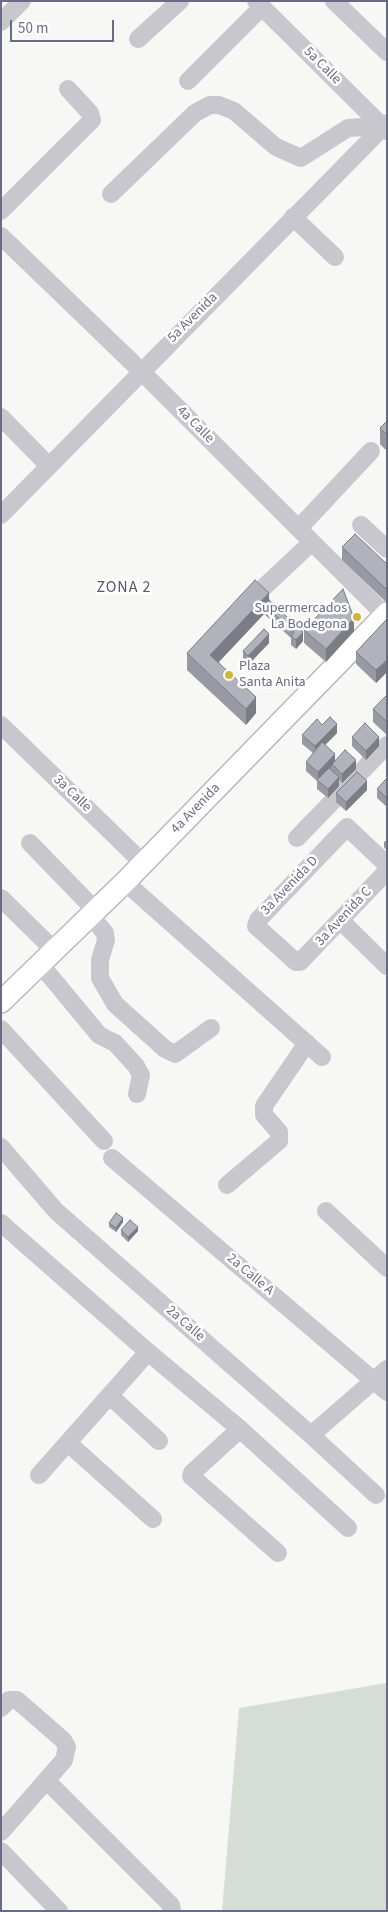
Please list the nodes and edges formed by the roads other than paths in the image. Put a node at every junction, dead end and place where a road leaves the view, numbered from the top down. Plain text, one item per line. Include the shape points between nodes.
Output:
1 (21, 1) edge
2 (180, 1) edge
3 (334, 1) edge
4 (259, 4) edge
5 (1, 22) edge
6 (138, 39) dead end
7 (386, 50) edge
8 (188, 81) dead end
9 (68, 89) dead end
10 (384, 128) edge
11 (111, 194) dead end
12 (1, 211) edge
13 (294, 217) junction
14 (1, 236) edge
15 (335, 257) dead end
16 (141, 371) junction
17 (1, 417) edge
18 (371, 451) dead end
19 (49, 466) junction
20 (1, 514) edge
21 (361, 524) dead end
22 (299, 528) junction
23 (312, 542) junction
24 (387, 549) edge
25 (237, 614) edge
26 (386, 615) edge
27 (1, 725) edge
28 (387, 745) edge
29 (297, 838) dead end
30 (30, 844) dead end
31 (144, 864) junction
32 (387, 865) edge
33 (387, 871) edge
34 (126, 882) junction
35 (1, 898) edge
36 (94, 913) junction
37 (340, 920) junction
38 (48, 958) junction
39 (300, 962) joint
40 (387, 966) edge
41 (1, 1002) edge
42 (211, 1028) dead end
43 (1, 1029) edge
44 (307, 1043) junction
45 (322, 1057) dead end
46 (137, 1094) dead end
47 (104, 1141) dead end
48 (1, 1147) edge
49 (112, 1158) dead end
50 (227, 1185) dead end
51 (326, 1210) dead end
52 (1, 1223) edge
53 (387, 1268) edge
54 (148, 1352) junction
55 (383, 1383) edge
56 (110, 1396) junction
57 (240, 1429) junction
58 (315, 1439) junction
59 (159, 1441) dead end
60 (68, 1443) junction
61 (39, 1475) dead end
62 (376, 1495) dead end
63 (153, 1519) dead end
64 (348, 1528) dead end
65 (278, 1553) dead end
66 (1, 1708) edge
67 (47, 1781) junction
68 (1, 1832) edge
69 (1, 1851) edge
70 (59, 1911) edge
71 (172, 1911) edge

1 - 5 street
2 - 6 street
3 - 7 street
4 - 8 street
4 - 10 street, 5a Calle
9 - 12 street via 90,113 92,120
10 - 11 street via 348,128 301,158 276,147 234,111 210,105 195,113
10 - 13 street, 5a Avenida
13 - 15 street
13 - 16 street, 5a Avenida
14 - 16 street, 4a Calle
16 - 19 street, 5a Avenida
16 - 22 street, 4a Calle
17 - 19 street
18 - 22 street
19 - 20 street, 5a Avenida
21 - 24 street
22 - 23 street, 4a Calle
23 - 25 street
23 - 26 street, 4a Calle
26 - 31 main road, 4a Avenida
27 - 31 street, 3a Calle
28 - 29 street, 3a Avenida D
30 - 36 street
31 - 34 main road, 4a Avenida
32 - 39 street, 3a Avenida D via 347,827 258,920 256,926 296,962
33 - 37 street, 3a Avenida C
34 - 36 main road, 4a Avenida
34 - 44 street
35 - 38 street
36 - 38 main road, 4a Avenida
36 - 42 street via 106,940 100,960 100,978 115,1004 165,1049 175,1054
37 - 39 street, 3a Avenida C
37 - 40 street
38 - 41 main road, 4a Avenida
38 - 46 street via 99,1035 116,1043 136,1066 141,1075
43 - 47 street
44 - 45 street
44 - 50 street via 264,1106 264,1115 278,1132 279,1141
48 - 58 street, 2a Calle via 56,1211
49 - 55 street, 2a Calle A
51 - 53 street
52 - 54 street
54 - 56 street
54 - 57 street
55 - 58 street
56 - 59 street
56 - 60 street
57 - 64 street
57 - 65 street via 191,1476
58 - 62 street, 2a Calle
60 - 61 street
60 - 63 street
66 - 67 street via 9,1700 17,1700 66,1743 67,1755
67 - 68 street
67 - 71 street via 171,1905
69 - 70 street

